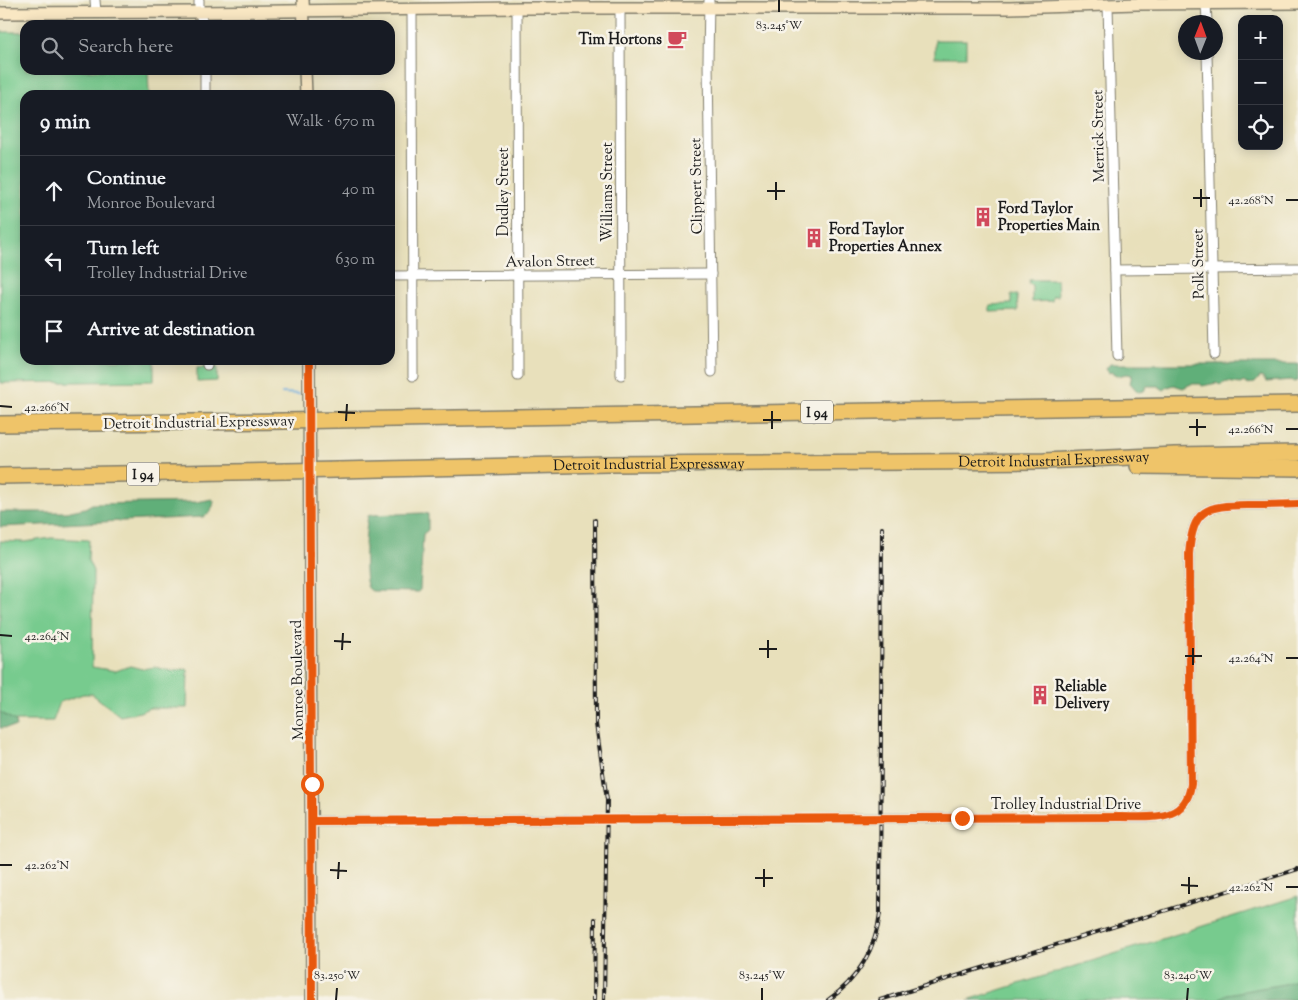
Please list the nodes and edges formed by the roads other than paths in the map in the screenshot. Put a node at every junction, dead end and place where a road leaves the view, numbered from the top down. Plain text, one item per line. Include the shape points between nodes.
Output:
1 (199, 0) edge
2 (1137, 2) edge
3 (1240, 2) edge
4 (904, 3) edge
5 (1298, 3) edge
6 (503, 4) edge
7 (604, 4) edge
8 (709, 4) edge
9 (806, 4) edge
10 (1010, 4) edge
11 (1206, 4) junction
12 (303, 5) edge
13 (1108, 5) junction
14 (95, 6) edge
15 (404, 6) edge
16 (517, 8) junction
17 (620, 9) junction
18 (199, 12) junction
19 (0, 13) edge
20 (1207, 15) edge
21 (202, 20) edge
22 (304, 20) edge
23 (1207, 60) edge
24 (205, 75) edge
25 (305, 75) edge
26 (205, 90) edge
27 (306, 90) edge
28 (1298, 268) edge
29 (1212, 269) junction
30 (1115, 270) junction
31 (621, 274) junction
32 (711, 274) junction
33 (517, 275) junction
34 (395, 276) edge
35 (413, 276) junction
36 (1214, 354) dead end
37 (1117, 356) dead end
38 (309, 365) edge
39 (712, 372) dead end
40 (621, 375) dead end
41 (413, 376) dead end
42 (518, 376) dead end
43 (1298, 395) edge
44 (1298, 404) edge
45 (1188, 406) junction
46 (0, 424) edge
47 (1298, 452) edge
48 (1044, 461) junction
49 (1298, 468) edge
50 (0, 476) edge
51 (1298, 504) edge
52 (312, 821) junction
53 (312, 1000) edge

1 - 18 street
2 - 11 main road
2 - 13 main road
3 - 5 main road
3 - 11 main road
4 - 9 main road
4 - 10 main road
6 - 15 main road
6 - 16 main road
7 - 16 main road
7 - 17 main road
8 - 9 main road
8 - 17 main road
8 - 32 street, Clippert Street
10 - 13 main road
11 - 20 street
12 - 15 main road
12 - 18 main road
12 - 22 main road
13 - 30 street, Merrick Street
14 - 18 main road
14 - 19 main road
15 - 35 street
16 - 33 street, Dudley Street
17 - 31 street, Williams Street
18 - 21 street
23 - 29 street, Polk Street
24 - 26 street
25 - 27 main road
28 - 29 street
29 - 30 street
29 - 36 street, Polk Street
30 - 37 street, Merrick Street
31 - 32 street, Avalon Street
31 - 33 street, Avalon Street
31 - 40 street, Williams Street
32 - 39 street, Clippert Street
33 - 35 street, Avalon Street
33 - 42 street, Dudley Street
34 - 35 street, Avalon Street
35 - 41 street
38 - 52 main road, Monroe Boulevard
43 - 45 highway
44 - 45 highway, Detroit Industrial Expressway / I 94
45 - 46 highway, Detroit Industrial Expressway / I 94, bridge
47 - 48 highway, Detroit Industrial Expressway / I 94
48 - 49 highway via 1133,466
48 - 50 highway, Detroit Industrial Expressway / I 94, bridge via 618,464
51 - 52 street, Trolley Industrial Drive via 1214,507 1195,525 1189,554 1190,790 1180,809 1167,815
52 - 53 main road, Monroe Boulevard

